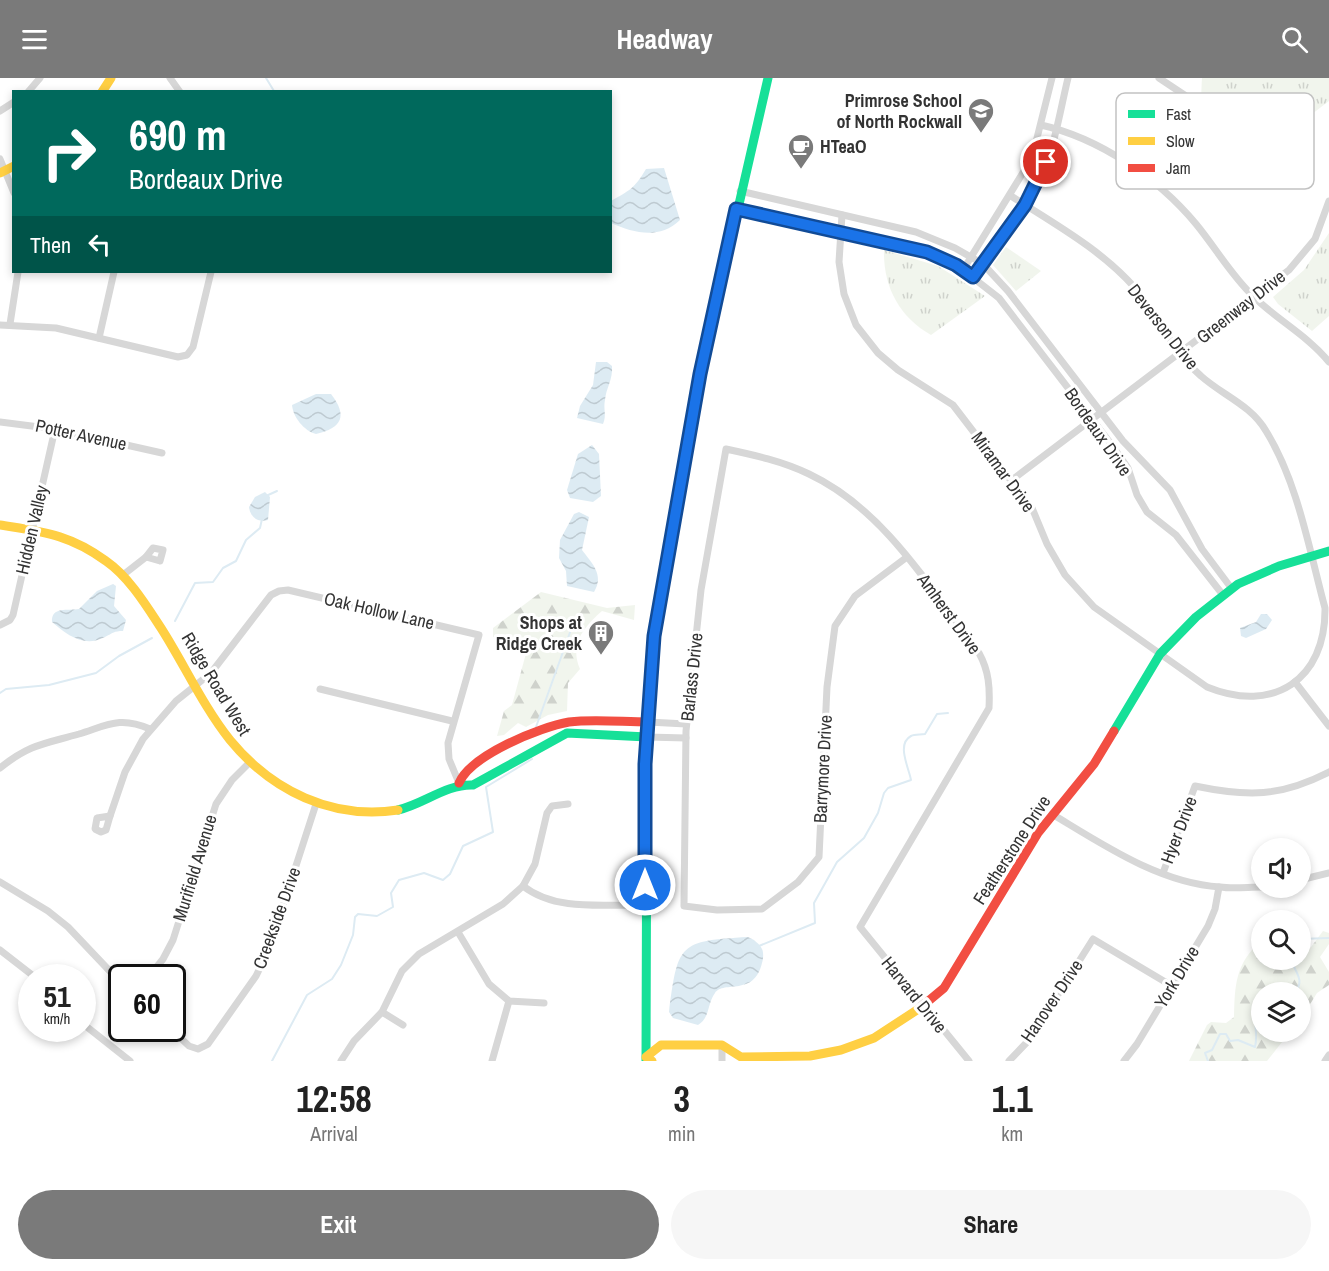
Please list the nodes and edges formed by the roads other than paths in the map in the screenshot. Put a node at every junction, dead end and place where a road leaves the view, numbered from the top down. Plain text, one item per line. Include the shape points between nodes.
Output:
1 (40, 78) edge
2 (768, 78) edge
3 (1052, 78) edge
4 (1068, 78) edge
5 (1159, 78) edge
6 (30, 90) edge
7 (1182, 93) edge
8 (1041, 125) junction
9 (1056, 129) junction
10 (1116, 158) edge
11 (0, 159) edge
12 (6, 170) edge
13 (12, 188) edge
14 (1159, 189) edge
15 (740, 191) junction
16 (1011, 196) junction
17 (1329, 201) edge
18 (1025, 205) junction
19 (736, 209) junction
20 (842, 215) junction
21 (840, 232) junction
22 (971, 256) junction
23 (983, 264) junction
24 (963, 270) junction
25 (18, 273) edge
26 (114, 273) edge
27 (211, 273) edge
28 (973, 277) junction
29 (1254, 297) junction
30 (10, 324) junction
31 (0, 325) edge
32 (99, 338) junction
33 (1048, 345) junction
34 (1039, 351) junction
35 (1181, 353) junction
36 (1329, 362) edge
37 (1100, 413) junction
38 (1091, 420) junction
39 (0, 422) edge
40 (55, 429) junction
41 (726, 449) joint
42 (162, 453) dead end
43 (1012, 480) junction
44 (0, 525) edge
45 (33, 527) junction
46 (1329, 551) edge
47 (1311, 554) junction
48 (146, 557) dead end
49 (907, 557) junction
50 (123, 575) junction
51 (1232, 589) junction
52 (1222, 595) junction
53 (0, 625) edge
54 (1160, 654) junction
55 (1295, 682) junction
56 (196, 685) junction
57 (320, 689) dead end
58 (452, 721) junction
59 (584, 721) junction
60 (648, 723) junction
61 (686, 724) junction
62 (1329, 726) edge
63 (150, 729) junction
64 (585, 732) junction
65 (647, 737) junction
66 (686, 738) junction
67 (249, 763) junction
68 (0, 768) edge
69 (1329, 772) edge
70 (459, 783) junction
71 (316, 804) junction
72 (568, 804) dead end
73 (1052, 814) junction
74 (110, 816) dead end
75 (1163, 873) junction
76 (1329, 873) edge
77 (1311, 877) edge
78 (0, 882) edge
79 (523, 886) junction
80 (1219, 887) junction
81 (1251, 887) edge
82 (645, 905) junction
83 (684, 906) joint
84 (860, 927) joint
85 (458, 932) junction
86 (0, 950) edge
87 (18, 964) edge
88 (159, 964) edge
89 (108, 969) edge
90 (1172, 986) junction
91 (509, 1001) junction
92 (544, 1003) dead end
93 (922, 1007) junction
94 (382, 1012) junction
95 (403, 1025) dead end
96 (96, 1034) edge
97 (185, 1042) edge
98 (722, 1045) junction
99 (1329, 1055) edge
100 (738, 1059) edge
101 (648, 1060) edge
102 (130, 1061) edge
103 (341, 1061) edge
104 (492, 1061) edge
105 (722, 1061) edge
106 (969, 1061) edge
107 (1009, 1061) edge
108 (1124, 1061) edge
109 (1325, 1061) edge

1 - 6 street
2 - 15 street
3 - 8 street
4 - 9 street
5 - 7 street
8 - 9 street
8 - 16 street via 1032,158
9 - 10 street via 1089,140
9 - 18 street via 1041,176
11 - 12 street
12 - 13 street
14 - 29 street via 1195,223
15 - 19 street
15 - 20 street, Bordeaux Drive
16 - 18 street, Deverson Drive
16 - 22 street
17 - 29 street, Greenway Drive via 1322,225 1307,251
18 - 23 street
18 - 35 street, Deverson Drive via 1112,264 1136,289
19 - 21 street, Bordeaux Drive
19 - 60 street via 700,374 660,593
20 - 21 street, Miramar Drive
20 - 22 street, Bordeaux Drive via 916,232
21 - 24 street, Bordeaux Drive via 927,252
21 - 43 street, Miramar Drive via 844,294 856,325 878,353 898,370 953,405
22 - 23 street, Bordeaux Drive
22 - 24 street
23 - 28 street
23 - 33 street, Bordeaux Drive
24 - 28 street, Bordeaux Drive
25 - 30 street
26 - 32 street
27 - 32 street via 193,347 187,355 178,357
28 - 34 street, Bordeaux Drive via 999,298
29 - 35 street, Greenway Drive
29 - 36 street via 1296,329
30 - 31 street
30 - 32 street via 56,328
33 - 34 street
33 - 37 street, Bordeaux Drive
34 - 38 street, Bordeaux Drive
35 - 37 street, Greenway Drive
35 - 47 street, Deverson Drive via 1201,376 1238,400 1265,429 1284,464
37 - 38 street, Greenway Drive
37 - 51 street, Bordeaux Drive via 1170,490 1202,549
38 - 43 street, Greenway Drive
38 - 52 street, Bordeaux Drive via 1128,468 1147,512 1176,534
39 - 40 street, Potter Avenue
40 - 42 street, Potter Avenue
40 - 45 street, Hidden Valley
41 - 49 street, Amherst Drive via 770,459 818,479 877,522
41 - 61 street, Barlass Drive via 701,590
43 - 54 street, Miramar Drive via 1032,508 1065,575 1094,607
44 - 45 street, Ridge Road West
45 - 50 street, Ridge Road West via 80,542
45 - 53 street, Hidden Valley via 13,615
46 - 47 street, Featherstone Drive
47 - 51 street, Featherstone Drive
47 - 55 street, Deverson Drive via 1325,608 1325,631 1318,653
48 - 50 street
49 - 83 street, Barrymore Drive via 855,596 835,626 827,687 819,857 798,882 762,909
49 - 84 street, Amherst Drive via 979,653 986,666 989,708
50 - 56 street, Ridge Road West via 159,622
51 - 52 street, Featherstone Drive
52 - 54 street, Featherstone Drive
54 - 55 street, Miramar Drive via 1208,687 1228,695 1252,698 1277,693
54 - 73 street, Featherstone Drive via 1094,764
55 - 62 street
56 - 58 street, Oak Hollow Lane via 211,673 271,596 288,590 479,635
56 - 63 street
56 - 67 street, Ridge Road West via 227,737
57 - 58 street
58 - 70 street via 448,759
59 - 60 street, Ridge Road West
59 - 64 street
59 - 70 street, Ridge Road West via 549,727 483,758 463,774
60 - 61 street, Ridge Road West
60 - 65 street
61 - 66 street, Barlass Drive
63 - 68 street via 124,722 103,724 80,734 39,743
63 - 74 street via 125,772
64 - 65 street, Ridge Road West
64 - 70 street, Ridge Road West via 554,738 473,785
65 - 66 street, Ridge Road West
65 - 82 street
66 - 83 street, Barlass Drive
67 - 71 street, Ridge Road West via 282,788
67 - 88 street, Murifield Avenue via 216,804 173,940
69 - 75 street, Hyer Drive via 1304,785 1270,794 1234,794 1195,786
70 - 71 street, Ridge Road West via 400,810 367,812
71 - 97 street, Creekside Drive via 269,949 256,976 208,1044 198,1048
72 - 79 street via 552,806 547,813 535,864
73 - 75 street via 1130,859
73 - 93 street, Featherstone Drive via 963,960 944,988
75 - 80 street
76 - 77 street
78 - 89 street via 68,927
79 - 82 street via 534,895 559,903
79 - 85 street via 503,904
80 - 81 street
80 - 90 street, York Drive via 1208,926
82 - 101 street
84 - 93 street, Harvard Drive
85 - 91 street via 480,974
85 - 94 street via 432,945 402,971
86 - 87 street
90 - 107 street, Hanover Drive via 1093,939 1030,1039
90 - 108 street, York Drive
91 - 92 street
91 - 104 street
93 - 100 street, Featherstone Drive via 874,1038 841,1050 810,1056
93 - 106 street, Harvard Drive
94 - 95 street
94 - 103 street
96 - 102 street
98 - 100 street, Featherstone Drive
98 - 101 street via 662,1045
98 - 105 street
99 - 109 street

